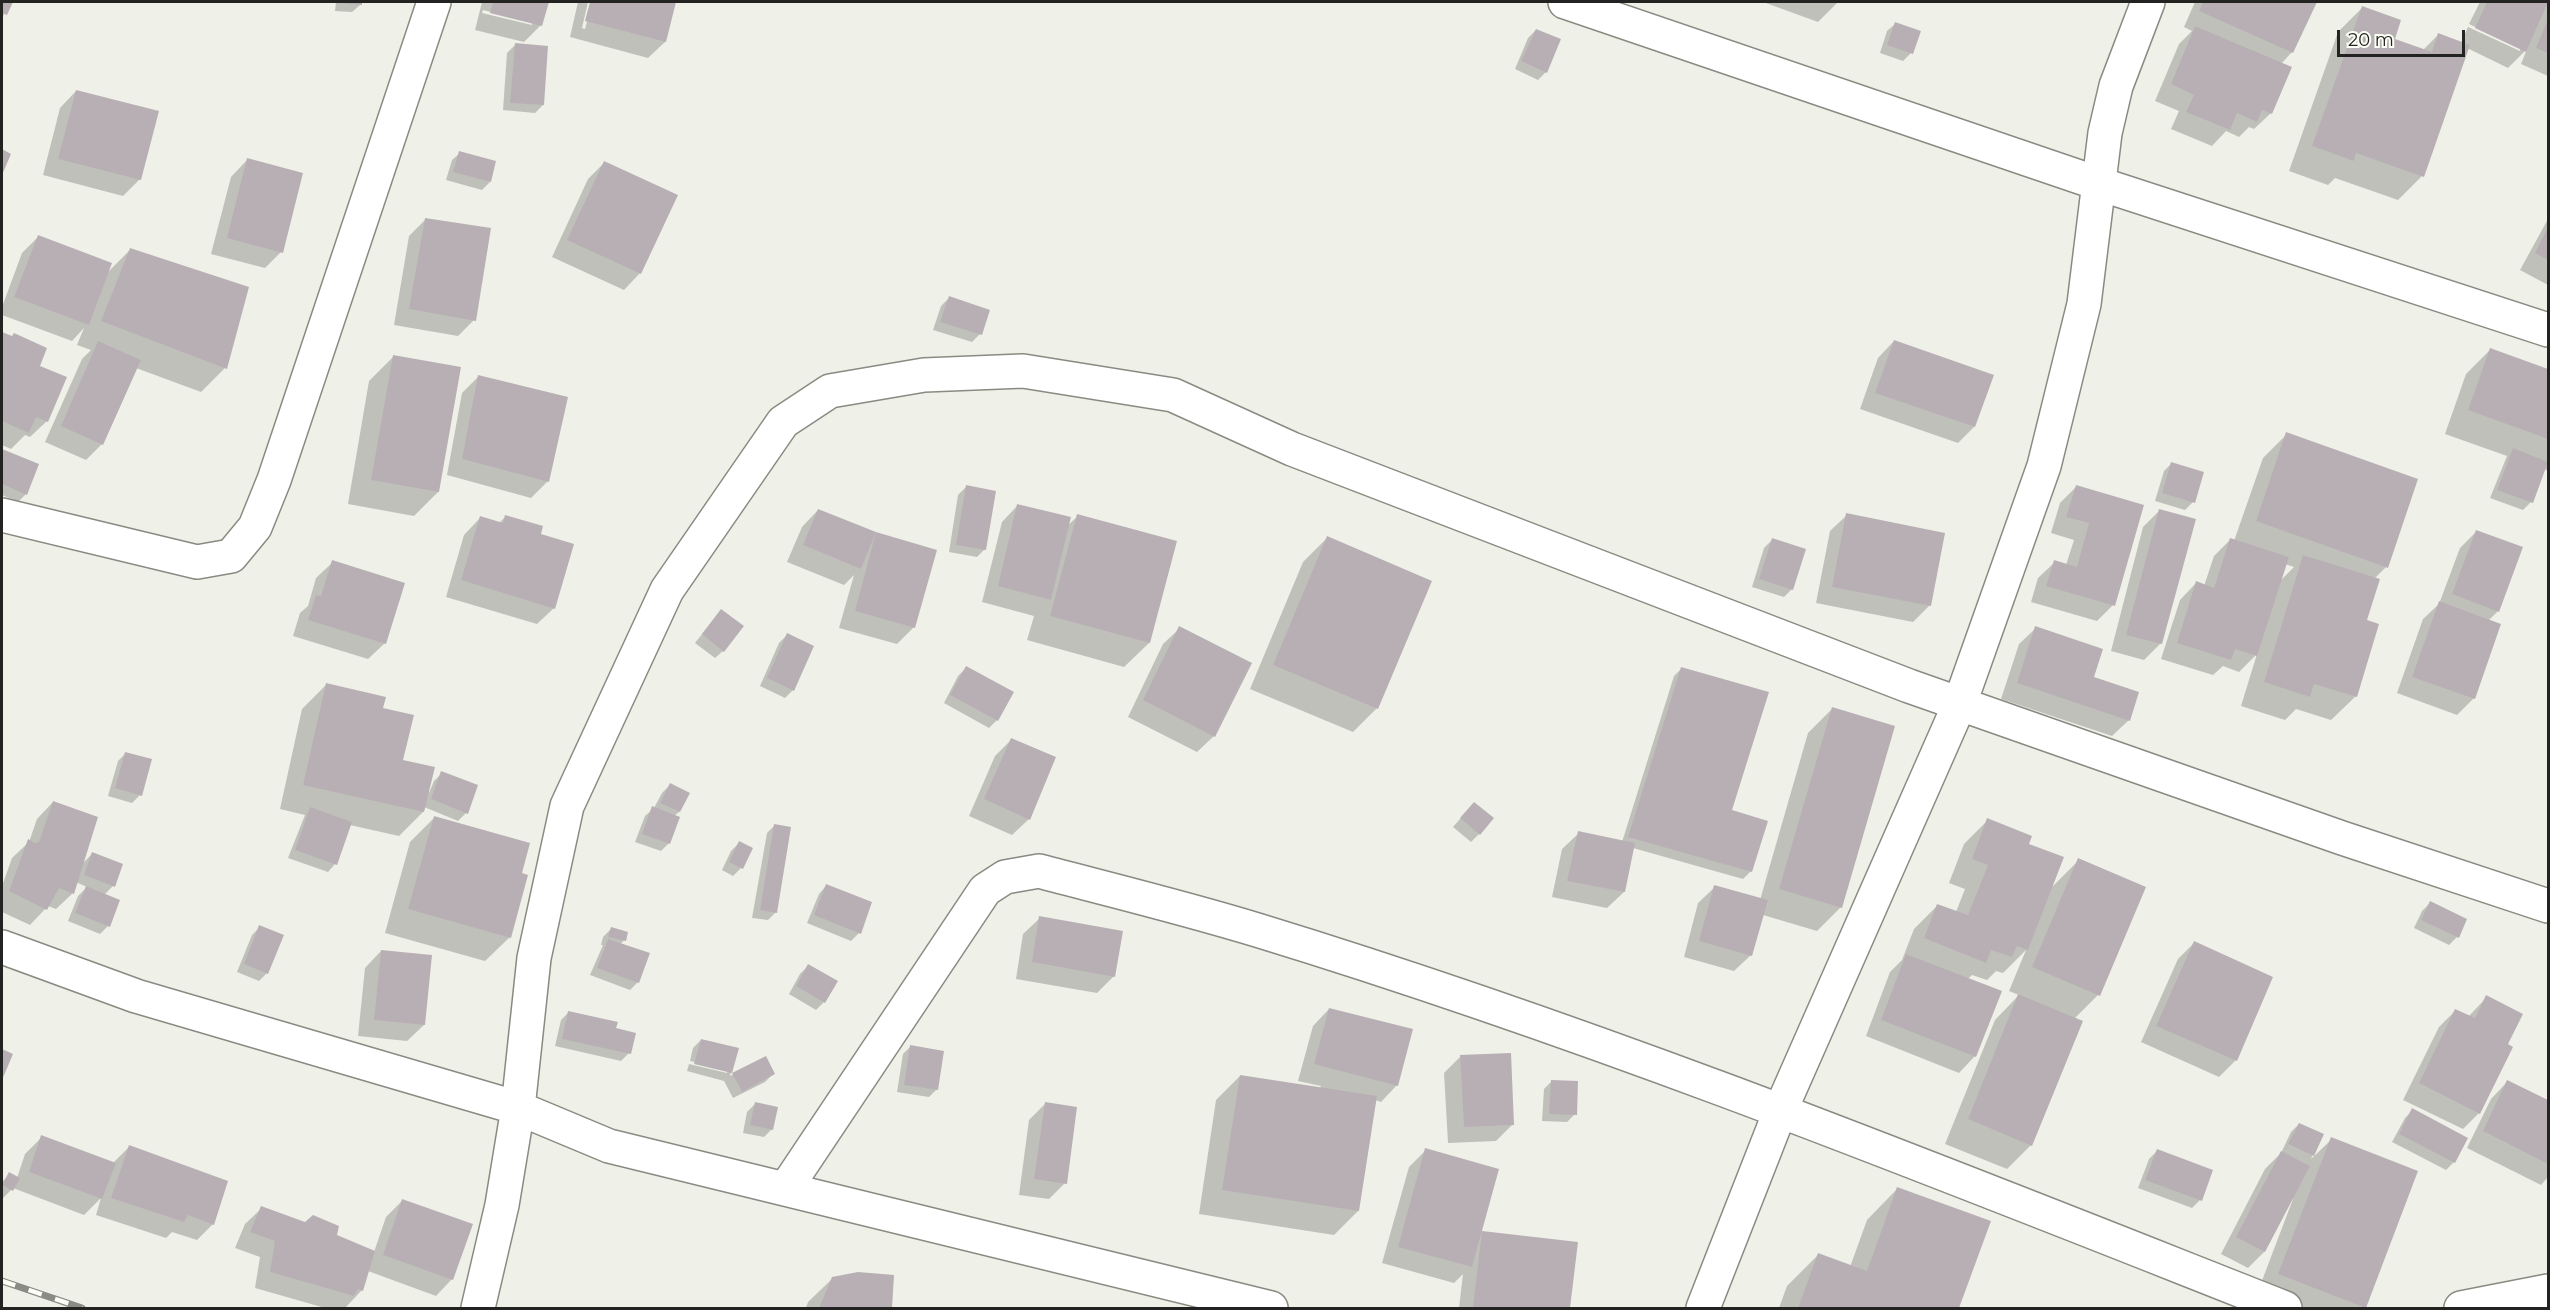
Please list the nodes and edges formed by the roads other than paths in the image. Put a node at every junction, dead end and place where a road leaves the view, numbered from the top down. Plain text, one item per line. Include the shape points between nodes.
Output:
1 (434, 2) edge
2 (1565, 2) edge
3 (2148, 2) edge
4 (2100, 184) junction
5 (2548, 330) edge
6 (2, 515) edge
7 (1960, 703) junction
8 (2548, 906) edge
9 (2, 947) edge
10 (518, 1108) junction
11 (1781, 1109) junction
12 (786, 1188) junction
13 (2548, 1291) edge
14 (478, 1308) edge
15 (1271, 1308) edge
16 (1703, 1308) edge
17 (2285, 1308) edge
18 (2461, 1308) edge

1 - 6 street via 255,528 231,556 196,562
2 - 4 street
3 - 4 street via 2116,86 2105,133
4 - 5 street
4 - 7 street via 2084,304 2044,466
7 - 8 street
7 - 10 street via 1292,449 1173,395 1023,371 924,375 830,391 783,422 666,590 567,806 534,958
7 - 11 street
9 - 10 street via 136,996
10 - 12 street via 609,1146
10 - 14 street via 502,1205
11 - 12 street via 1487,1005 1256,929 1039,871 1005,878 985,890
11 - 16 street
11 - 17 street
12 - 15 street
13 - 18 street

